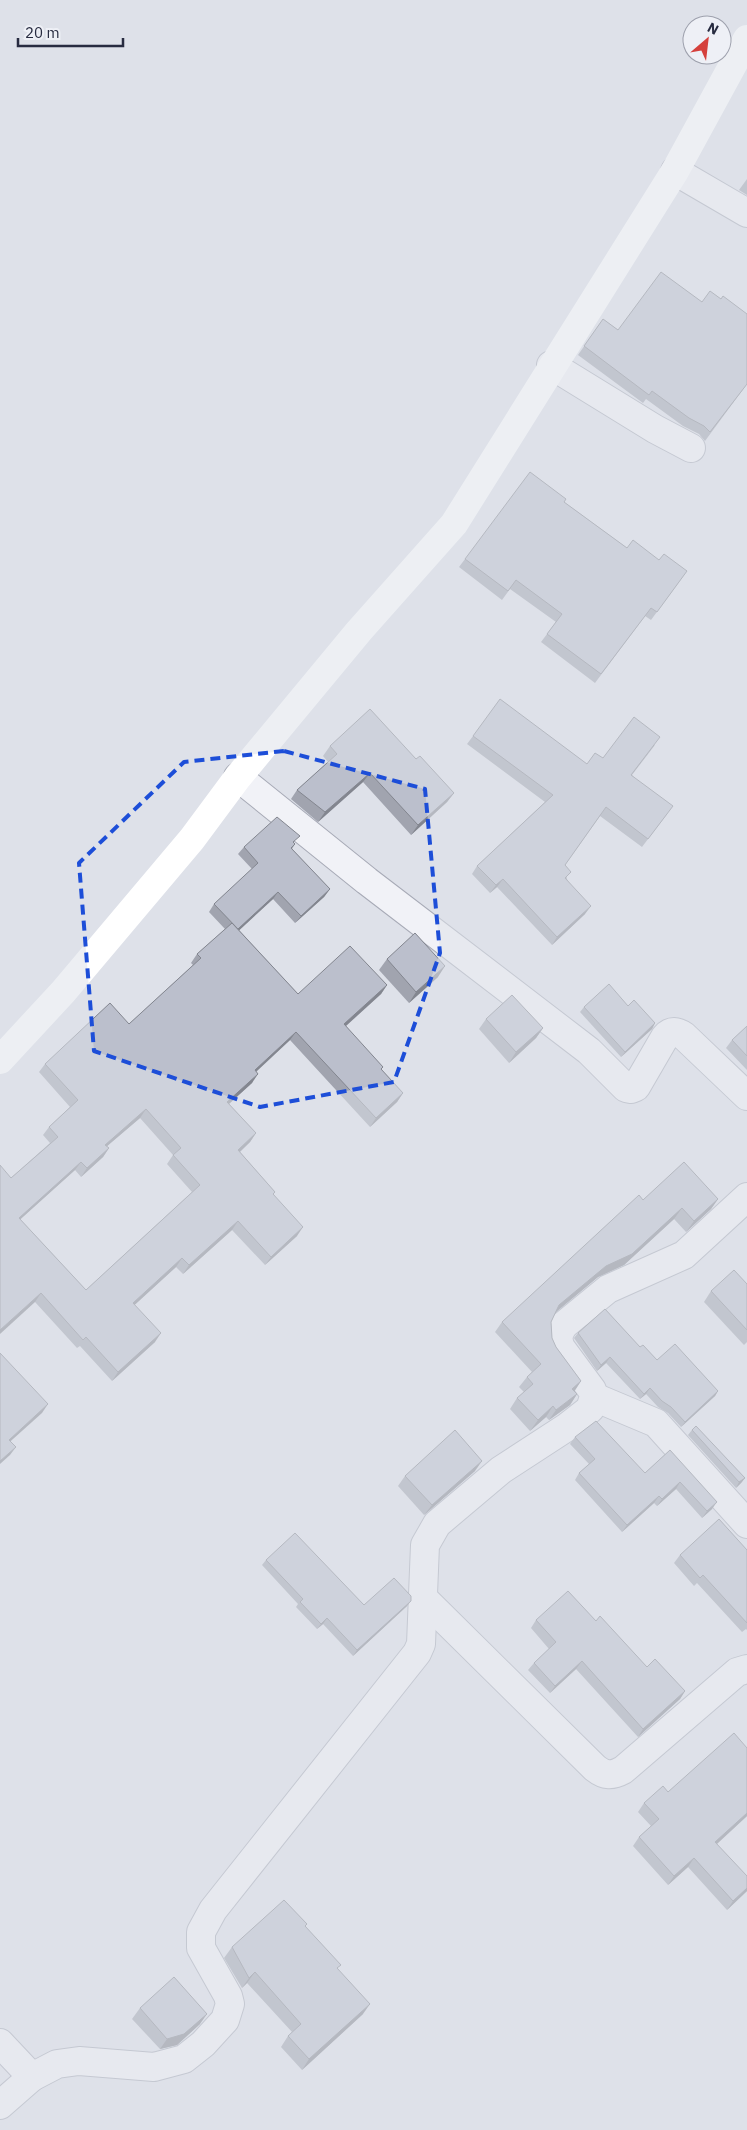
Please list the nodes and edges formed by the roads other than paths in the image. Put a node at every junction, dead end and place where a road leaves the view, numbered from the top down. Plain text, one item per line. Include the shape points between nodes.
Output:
1 (747, 39) edge
2 (674, 171) junction
3 (747, 213) edge
4 (551, 366) junction
5 (691, 448) dead end
6 (238, 777) junction
7 (0, 1060) edge
8 (747, 1096) edge
9 (747, 1197) edge
10 (594, 1397) junction
11 (747, 1524) edge
12 (423, 1598) junction
13 (747, 1669) edge
14 (0, 2043) edge
15 (32, 2077) junction
16 (0, 2104) edge

1 - 2 main road
2 - 3 street
2 - 4 main road
4 - 5 street
4 - 6 main road via 454,524 359,631
6 - 7 main road via 186,847 63,992
6 - 8 street via 589,1051 626,1088 636,1087 665,1037 674,1032 684,1036
9 - 10 street via 684,1255 608,1289 564,1325 558,1341
10 - 11 street via 656,1423
10 - 12 street via 590,1408 567,1427 501,1470 438,1524 425,1545
12 - 13 street via 602,1774 623,1770 737,1672
12 - 15 street via 421,1644 412,1661 213,1910 201,1932 201,1948 228,1996 230,2004 225,2020 184,2059 169,2064 154,2067 80,2060 57,2064
14 - 15 street
15 - 16 street

